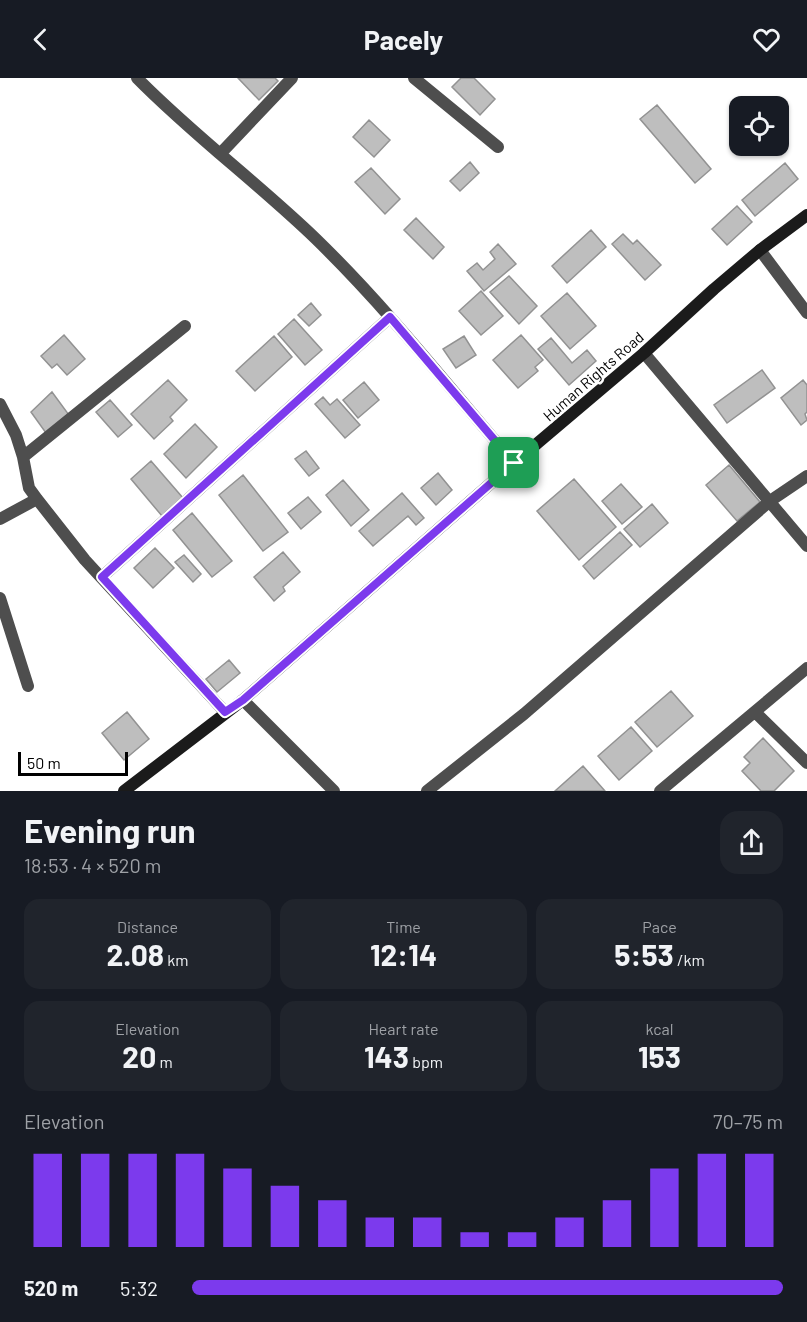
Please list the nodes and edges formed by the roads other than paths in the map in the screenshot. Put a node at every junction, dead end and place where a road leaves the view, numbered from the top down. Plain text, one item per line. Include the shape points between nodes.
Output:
1 (137, 78) edge
2 (292, 78) edge
3 (414, 78) edge
4 (498, 147) dead end
5 (220, 154) junction
6 (807, 215) edge
7 (760, 250) junction
8 (807, 313) edge
9 (390, 317) junction
10 (185, 326) dead end
11 (644, 353) junction
12 (0, 404) edge
13 (23, 458) junction
14 (514, 463) junction
15 (807, 476) edge
16 (36, 499) junction
17 (770, 501) junction
18 (0, 519) edge
19 (807, 546) edge
20 (102, 577) junction
21 (0, 598) edge
22 (807, 668) edge
23 (28, 686) dead end
24 (243, 700) junction
25 (225, 712) junction
26 (755, 712) junction
27 (807, 763) edge
28 (124, 791) edge
29 (334, 791) edge
30 (427, 791) edge
31 (660, 791) edge

1 - 5 street
2 - 5 street
3 - 4 street
5 - 9 street via 316,239
6 - 7 street, Human Rights Road
7 - 8 street
7 - 11 street, Human Rights Road
9 - 14 street
9 - 20 street
10 - 13 street
11 - 14 street, Human Rights Road
11 - 17 street
12 - 13 street
13 - 16 street via 29,488
14 - 24 street, Human Rights Road
15 - 17 street
16 - 18 street
16 - 20 street
17 - 19 street
17 - 30 street via 524,714
20 - 25 street
21 - 23 street
22 - 26 street
24 - 25 street, Human Rights Road
24 - 29 street
25 - 28 street, Human Rights Road
26 - 27 street
26 - 31 street

